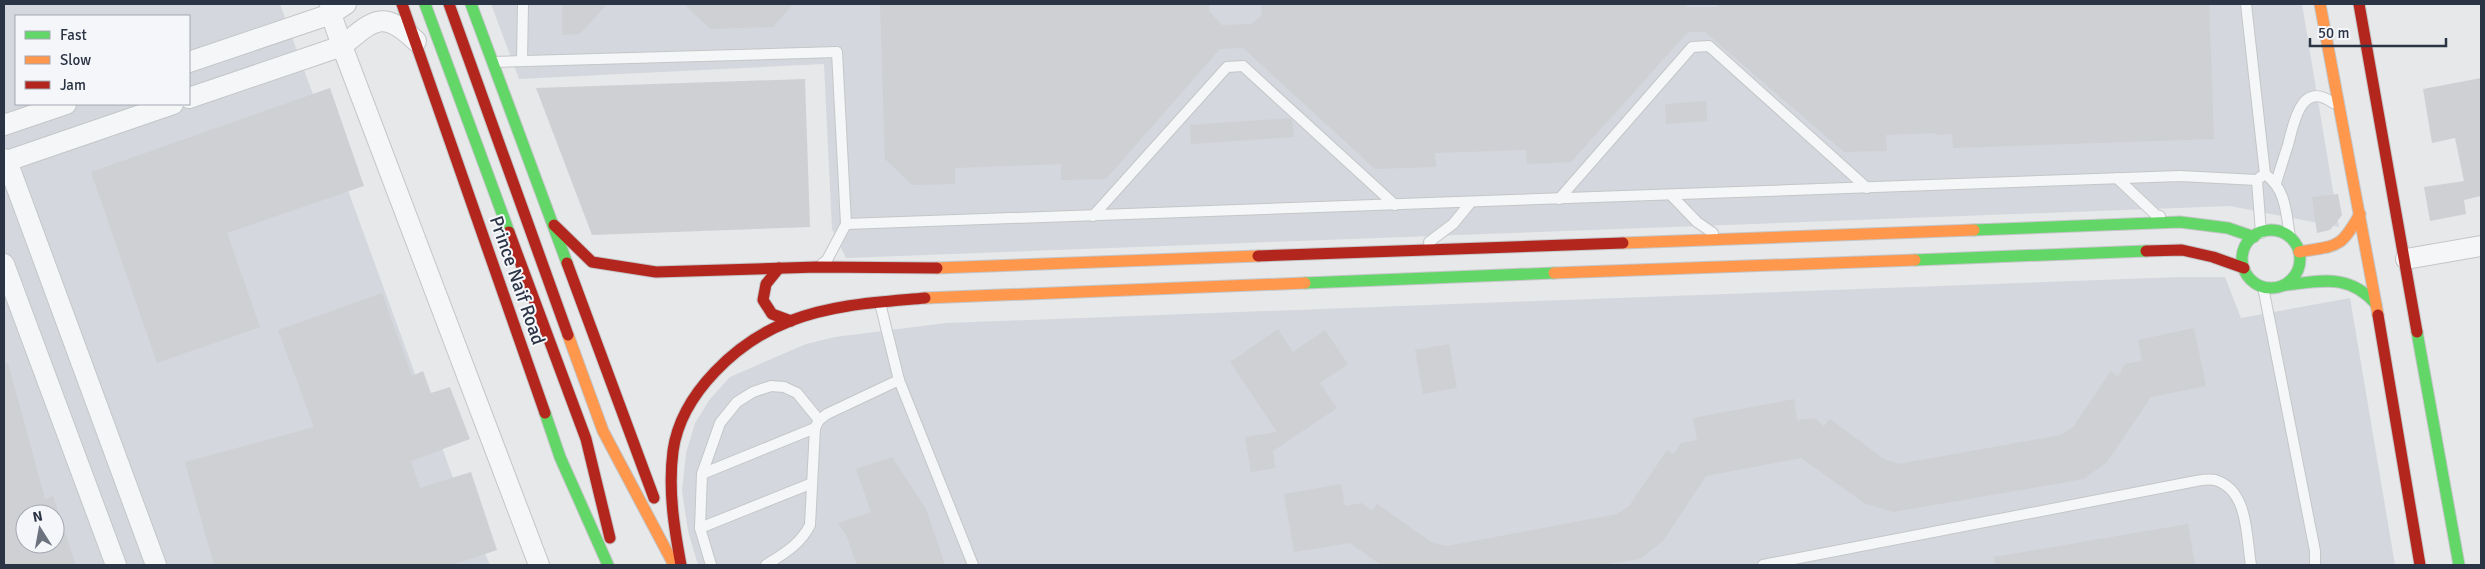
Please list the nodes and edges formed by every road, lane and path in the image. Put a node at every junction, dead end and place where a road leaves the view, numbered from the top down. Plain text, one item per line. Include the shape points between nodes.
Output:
1 (402, 4) edge
2 (425, 4) edge
3 (448, 4) edge
4 (471, 4) edge
5 (518, 4) edge
6 (522, 4) edge
7 (2246, 4) edge
8 (2320, 4) edge
9 (2359, 4) edge
10 (336, 7) edge
11 (522, 23) junction
12 (417, 42) junction
13 (342, 46) junction
14 (522, 61) junction
15 (190, 62) edge
16 (493, 62) junction
17 (190, 98) edge
18 (63, 105) edge
19 (170, 105) edge
20 (2339, 108) junction
21 (4, 125) edge
22 (5, 161) edge
23 (2261, 177) junction
24 (2117, 178) junction
25 (2276, 183) junction
26 (1867, 188) junction
27 (1671, 195) junction
28 (1559, 199) junction
29 (1472, 202) junction
30 (1448, 203) junction
31 (1395, 205) junction
32 (2360, 214) junction
33 (1093, 216) junction
34 (2180, 222) junction
35 (846, 224) junction
36 (1453, 224) junction
37 (554, 225) junction
38 (2258, 235) junction
39 (2290, 237) junction
40 (1733, 239) junction
41 (2481, 246) edge
42 (1415, 251) junction
43 (2299, 252) junction
44 (2406, 259) junction
45 (4, 264) edge
46 (817, 267) junction
47 (779, 268) junction
48 (2244, 268) junction
49 (2285, 285) junction
50 (2263, 287) junction
51 (880, 303) junction
52 (2376, 304) junction
53 (791, 321) junction
54 (899, 380) junction
55 (817, 424) junction
56 (702, 474) junction
57 (810, 484) junction
58 (700, 528) junction
59 (116, 565) edge
60 (156, 565) edge
61 (539, 565) edge
62 (608, 565) edge
63 (616, 565) edge
64 (677, 565) edge
65 (711, 565) edge
66 (766, 565) edge
67 (972, 565) edge
68 (1763, 565) edge
69 (2251, 565) edge
70 (2315, 565) edge
71 (2420, 565) edge
72 (2459, 565) edge

1 - 12 street, Prince Naif Road
2 - 63 street via 586,439
3 - 64 street via 603,431
4 - 16 street
5 - 11 lane
6 - 11 lane
7 - 23 lane
8 - 20 street
9 - 44 street
10 - 13 street
10 - 15 street
11 - 14 lane
12 - 13 street via 399,27 383,21 370,23
12 - 62 street, Prince Naif Road via 560,457
13 - 17 street
13 - 61 street
14 - 16 lane
14 - 35 lane via 837,52
16 - 37 street
18 - 21 street
19 - 22 street
20 - 25 lane via 2324,96 2314,96 2303,102 2294,118
20 - 32 street
22 - 60 street
23 - 24 lane
23 - 25 lane
23 - 38 lane
24 - 26 lane
24 - 34 lane via 2156,215
25 - 39 lane via 2285,206
26 - 27 lane
26 - 28 lane via 1709,46 1692,47
27 - 28 lane
27 - 40 lane via 1708,232
28 - 29 lane
29 - 30 lane
29 - 36 lane
30 - 31 lane
30 - 36 lane
31 - 33 lane
31 - 33 lane via 1243,66 1227,67
32 - 43 street via 2348,236 2337,244
32 - 52 street
33 - 35 lane
34 - 38 street
34 - 40 street
35 - 46 lane via 827,260
36 - 42 lane
37 - 47 street via 592,262 656,272
37 - 64 street
38 - 39 street via 2268,230
38 - 48 street via 2243,251
39 - 43 street
40 - 42 street
41 - 44 street
42 - 46 street via 943,268
43 - 49 street via 2299,268
44 - 72 street
45 - 59 street
46 - 47 street
47 - 53 street via 764,285 762,299 767,310 778,320
48 - 50 street via 2253,282
48 - 51 street via 2182,250 944,296
49 - 50 street
49 - 52 street via 2354,283
50 - 70 lane via 2315,551
51 - 53 street via 830,310
51 - 54 lane
52 - 71 street
53 - 64 street via 729,359 704,381 688,407 675,437 670,478
54 - 55 lane via 827,414
54 - 67 lane
55 - 56 lane
55 - 56 lane via 797,393 771,386 752,392 737,402 720,423
55 - 57 lane
56 - 58 lane
57 - 58 lane
57 - 66 lane via 810,525 791,549
58 - 65 lane
68 - 69 lane via 2214,480 2231,487 2241,502

